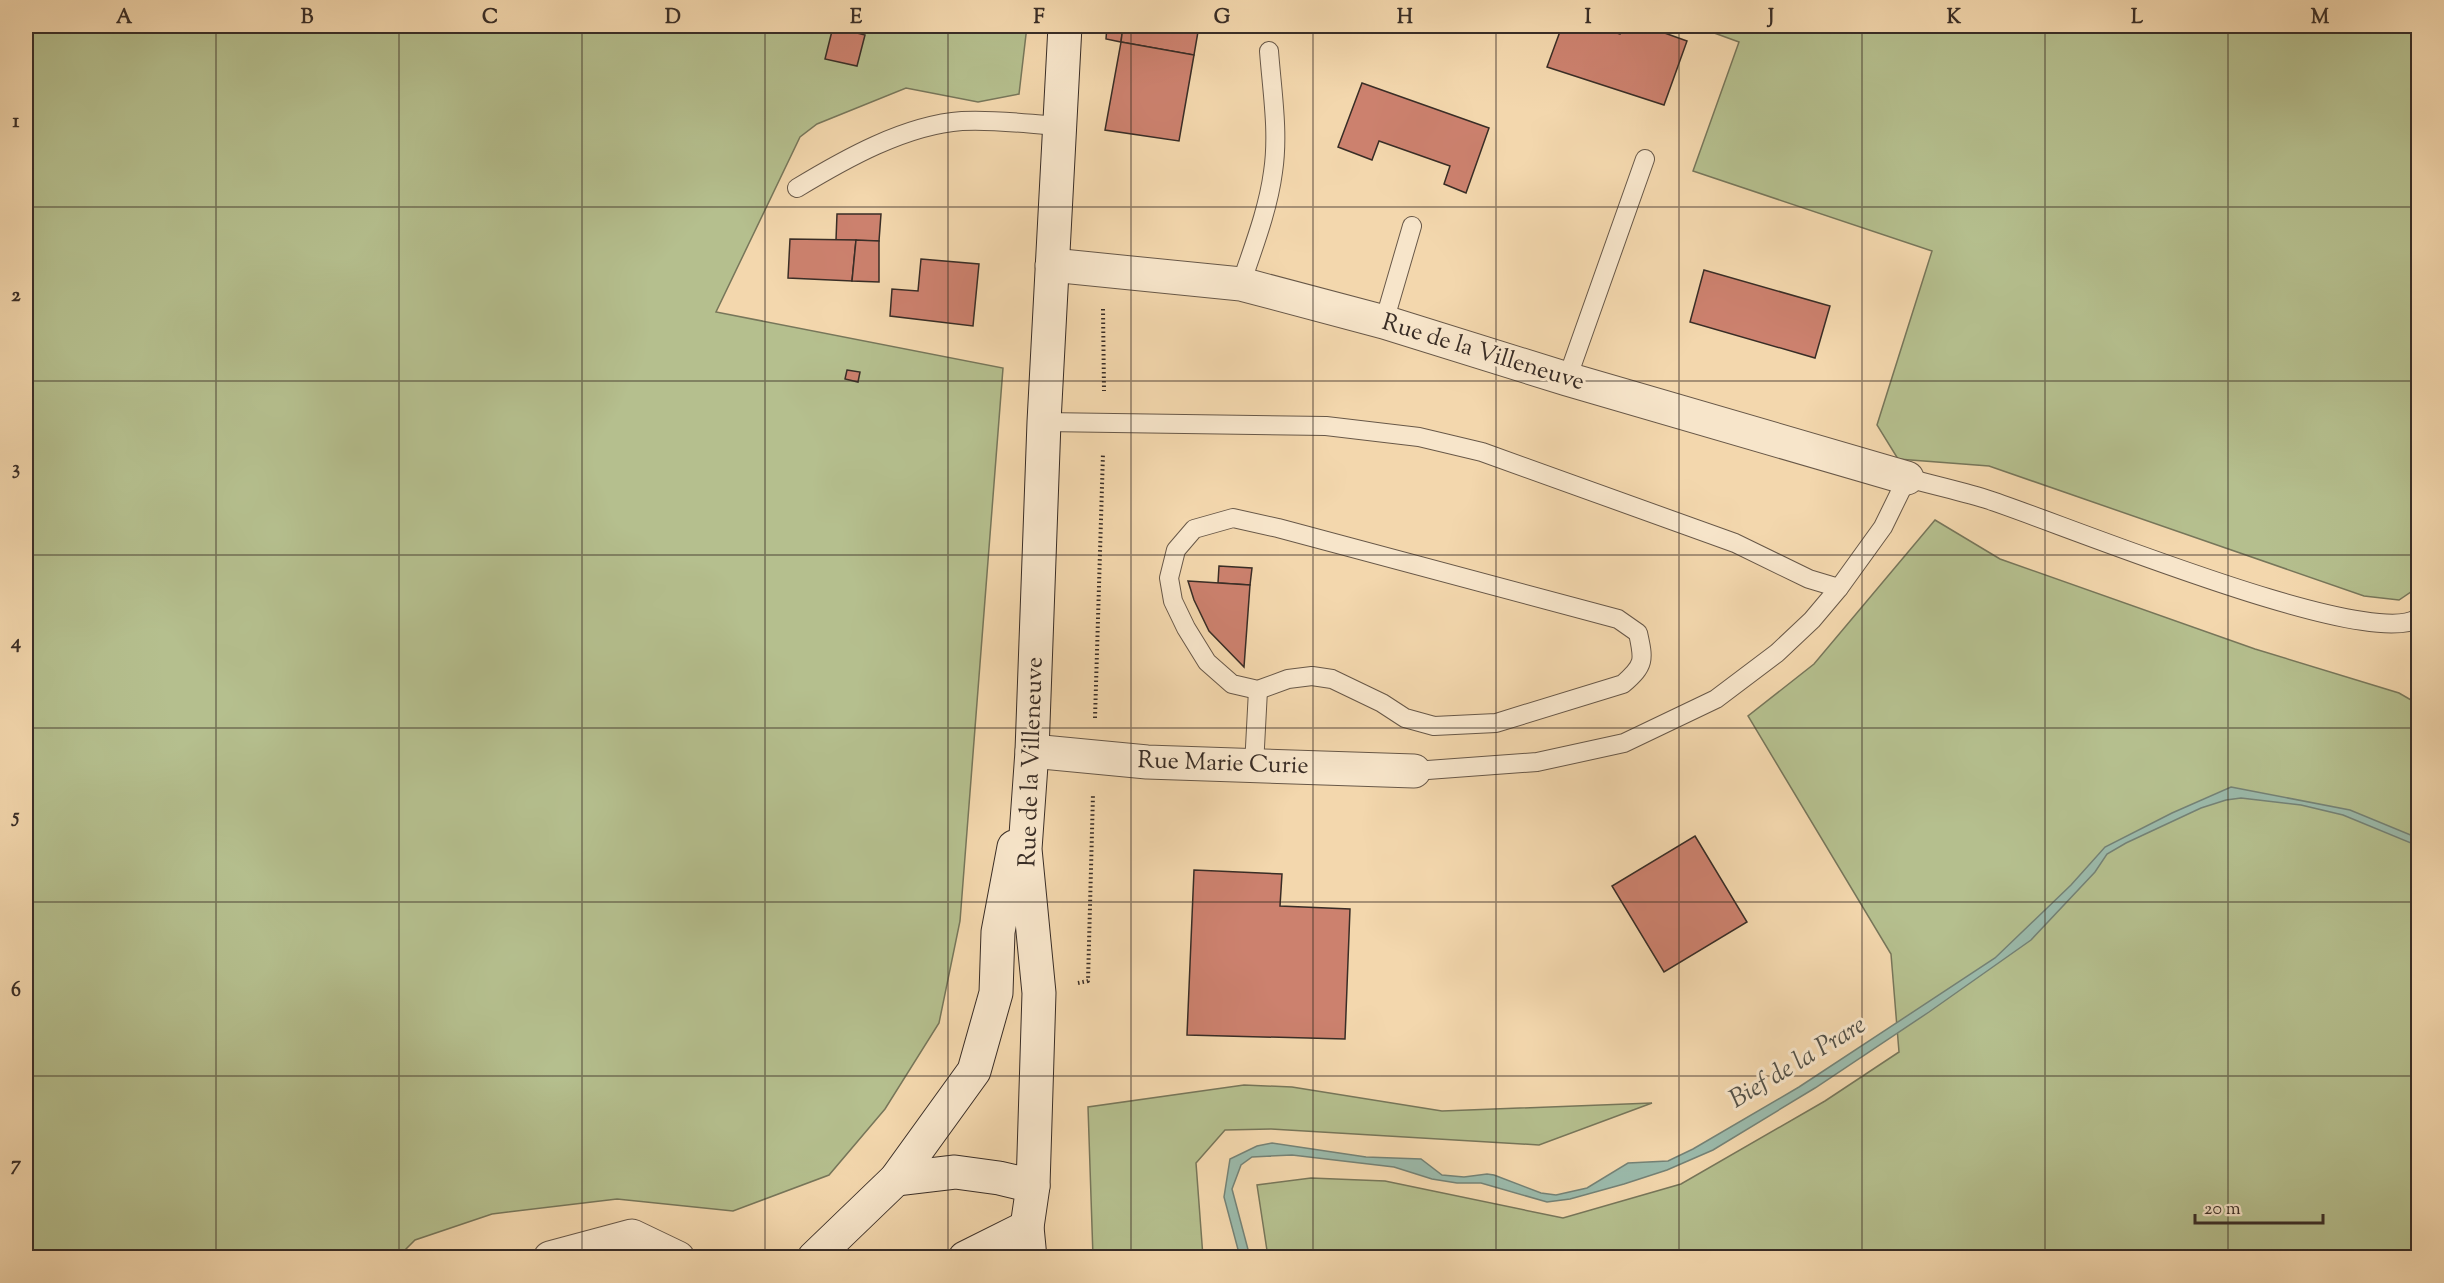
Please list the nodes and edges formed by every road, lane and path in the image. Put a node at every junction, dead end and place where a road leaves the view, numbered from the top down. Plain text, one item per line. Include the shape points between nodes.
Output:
1 (1065, 26) edge
2 (1269, 51) dead end
3 (1059, 126) junction
4 (1645, 159) dead end
5 (797, 188) dead end
6 (1412, 226) dead end
7 (1052, 265) junction
8 (1103, 269) junction
9 (1240, 284) junction
10 (1384, 322) junction
11 (1567, 379) junction
12 (1044, 422) junction
13 (1104, 424) junction
14 (1906, 478) junction
15 (1839, 588) junction
16 (2418, 618) edge
17 (1258, 690) junction
18 (1032, 751) junction
19 (1094, 757) junction
20 (1254, 766) junction
21 (1414, 771) joint
22 (1040, 993) junction
23 (896, 1179) junction
24 (1033, 1186) junction
25 (1029, 1242) edge
26 (550, 1257) edge
27 (678, 1257) edge
28 (814, 1257) edge
29 (965, 1257) edge

1 - 3 main road, Rue de la Villeneuve
2 - 9 lane via 1275,127 1273,172
3 - 5 lane via 962,121 937,126 899,136 839,163
3 - 7 main road, Rue de la Villeneuve
4 - 11 lane
6 - 10 lane
7 - 8 main road, Rue de la Villeneuve
7 - 12 main road, Rue de la Villeneuve
8 - 9 main road, Rue de la Villeneuve
8 - 13 path
9 - 10 main road, Rue de la Villeneuve
10 - 11 main road, Rue de la Villeneuve
11 - 14 main road, Rue de la Villeneuve
12 - 13 lane
12 - 18 main road, Rue de la Villeneuve
13 - 15 lane via 1326,426 1419,437 1482,452 1736,543 1809,579
13 - 19 path
14 - 15 lane via 1883,526
14 - 16 lane via 1986,499 2262,597 2392,624
15 - 21 lane via 1777,653 1716,699 1624,743 1537,762
17 - 17 lane via 1288,679 1312,676 1332,679 1405,718 1434,726 1496,723 1623,684 1638,671 1643,653 1638,633 1618,619 1233,518 1194,529 1176,550 1169,578 1173,601 1207,662 1232,684
17 - 20 lane
18 - 19 main road, Rue Marie Curie
18 - 22 main road, Rue de la Villeneuve via 1025,849
18 - 23 main road via 998,932 996,993 974,1071
19 - 20 main road, Rue Marie Curie
19 - 22 path via 1088,981
20 - 21 main road, Rue Marie Curie
22 - 24 main road, Rue de la Villeneuve
23 - 24 main road via 955,1172
23 - 28 main road
24 - 25 main road, Rue de la Villeneuve
25 - 29 main road
26 - 27 main road via 632,1236

